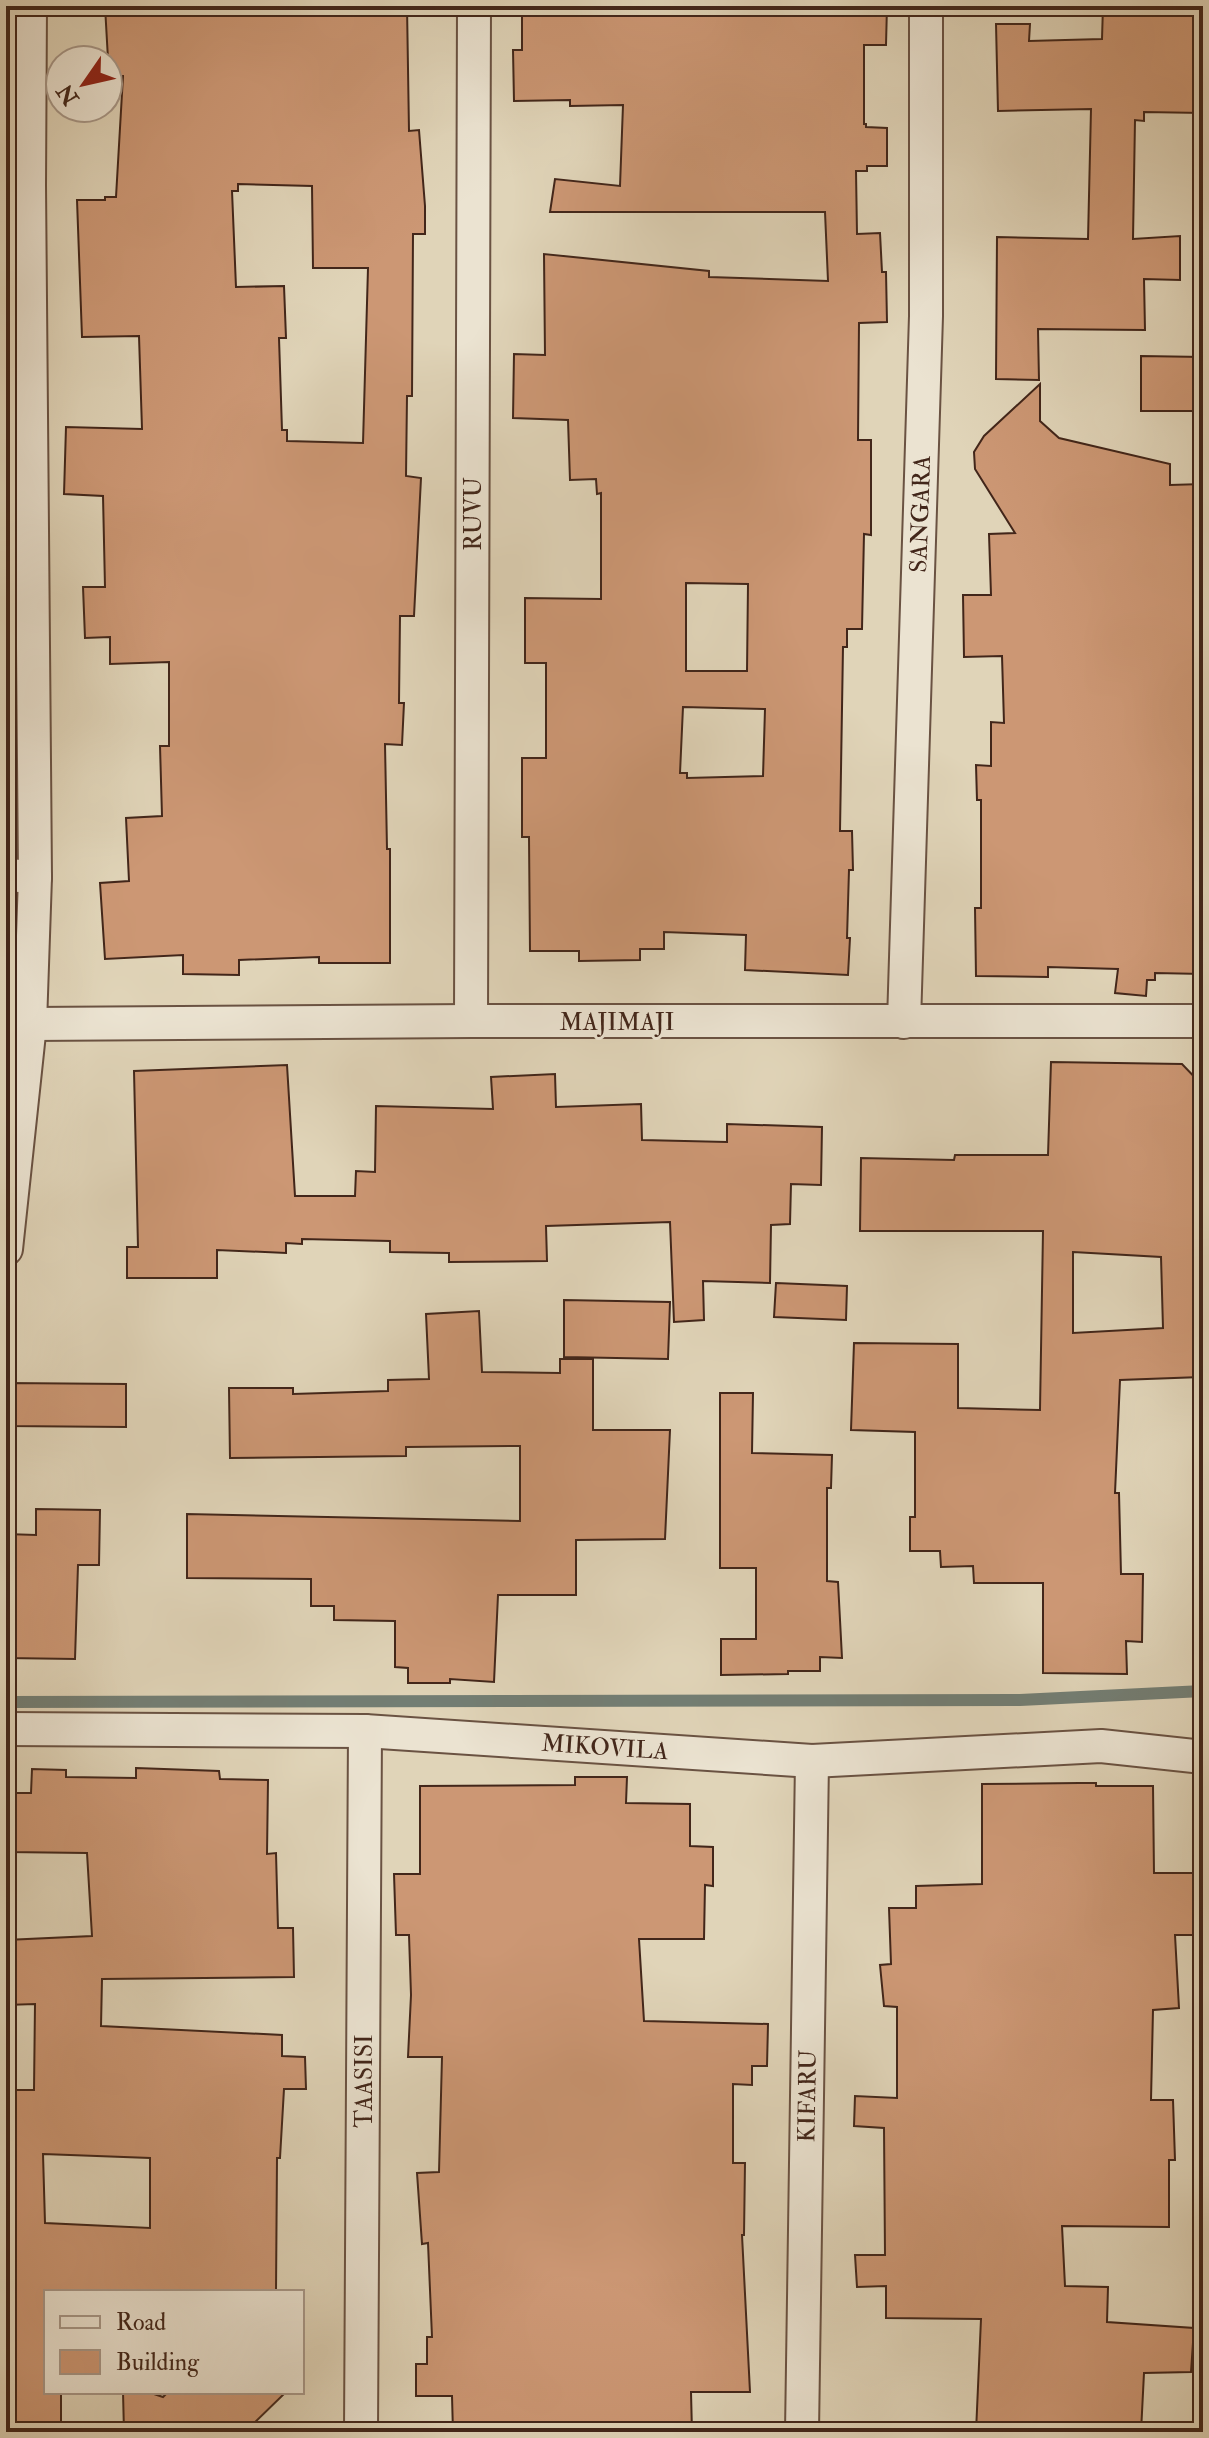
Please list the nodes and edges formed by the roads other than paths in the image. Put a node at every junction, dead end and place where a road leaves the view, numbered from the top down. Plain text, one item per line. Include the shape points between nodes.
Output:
1 (30, 6) edge
2 (474, 6) edge
3 (926, 6) edge
4 (20, 876) edge
5 (471, 1021) junction
6 (904, 1022) junction
7 (1201, 1023) edge
8 (30, 1024) junction
9 (6, 1249) edge
10 (6, 1729) edge
11 (365, 1731) junction
12 (1203, 1757) edge
13 (812, 1761) junction
14 (361, 2432) edge
15 (802, 2432) edge

1 - 4 street
2 - 5 street, RUVU
3 - 6 street, SANGARA via 926,316
4 - 8 street
5 - 6 street, MAJIMAJI
5 - 8 street, MAJIMAJI
6 - 7 street, MAJIMAJI
8 - 9 street
10 - 11 street, MIKOVILA
11 - 13 street, MIKOVILA
11 - 14 street, TAASISI
12 - 13 street, MIKOVILA via 1101,1746
13 - 15 street, KIFARU

